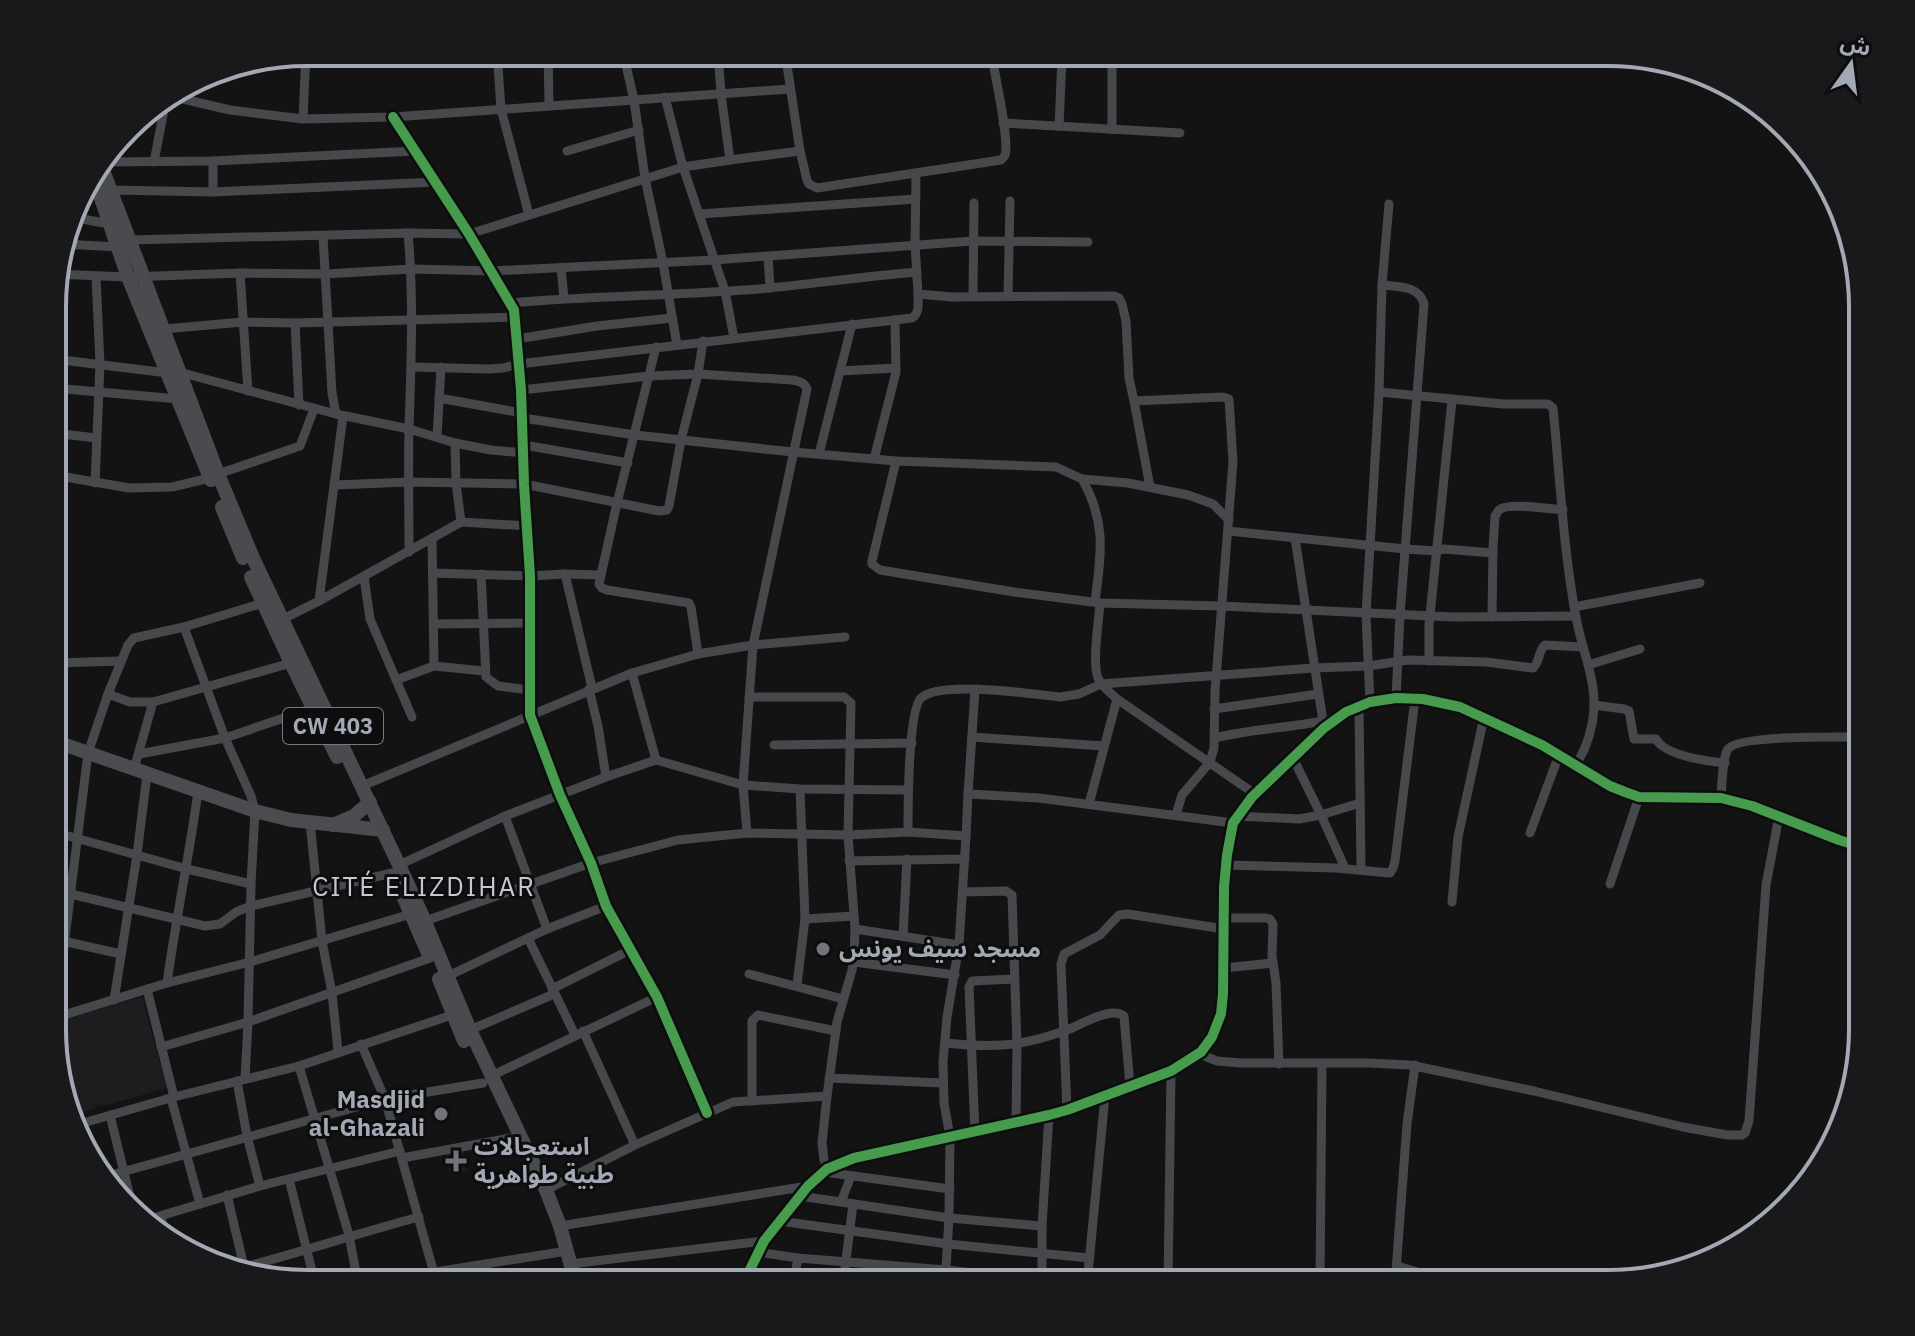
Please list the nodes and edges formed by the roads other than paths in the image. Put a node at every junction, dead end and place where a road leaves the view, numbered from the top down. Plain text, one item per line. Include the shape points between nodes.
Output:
1 (305, 66) edge
2 (498, 66) edge
3 (548, 66) edge
4 (626, 66) edge
5 (719, 66) edge
6 (788, 66) edge
7 (994, 67) edge
8 (1062, 67) edge
9 (1112, 67) edge
10 (790, 89) junction
11 (721, 94) junction
12 (665, 97) junction
13 (634, 100) junction
14 (182, 101) edge
15 (549, 105) junction
16 (501, 109) junction
17 (165, 113) edge
18 (393, 117) junction
19 (303, 119) junction
20 (1003, 123) junction
21 (1059, 126) junction
22 (1112, 129) junction
23 (639, 130) junction
24 (1180, 133) dead end
25 (415, 151) junction
26 (567, 151) dead end
27 (800, 151) junction
28 (730, 160) junction
29 (213, 161) junction
30 (154, 162) junction
31 (115, 163) edge
32 (683, 167) junction
33 (916, 173) junction
34 (104, 178) edge
35 (645, 178) junction
36 (436, 182) junction
37 (99, 184) edge
38 (95, 191) edge
39 (105, 192) junction
40 (213, 192) junction
41 (916, 199) junction
42 (1010, 201) dead end
43 (974, 203) dead end
44 (1389, 204) dead end
45 (700, 214) junction
46 (529, 215) junction
47 (83, 219) edge
48 (110, 224) junction
49 (408, 233) junction
50 (469, 234) junction
51 (323, 236) junction
52 (973, 241) junction
53 (1010, 241) junction
54 (1088, 242) dead end
55 (124, 243) junction
56 (74, 244) edge
57 (915, 244) junction
58 (768, 256) junction
59 (714, 260) junction
60 (663, 263) junction
61 (561, 268) junction
62 (412, 269) junction
63 (492, 271) junction
64 (917, 272) junction
65 (240, 273) junction
66 (68, 274) edge
67 (325, 274) junction
68 (96, 277) junction
69 (136, 277) junction
70 (1382, 285) junction
71 (770, 288) junction
72 (725, 291) junction
73 (918, 294) junction
74 (668, 295) junction
75 (973, 296) junction
76 (1008, 296) junction
77 (564, 298) junction
78 (511, 303) junction
79 (515, 317) junction
80 (672, 318) junction
81 (413, 320) junction
82 (895, 320) junction
83 (243, 322) junction
84 (329, 322) junction
85 (295, 323) junction
86 (852, 324) junction
87 (164, 329) junction
88 (734, 338) junction
89 (517, 339) junction
90 (703, 341) junction
91 (677, 345) junction
92 (656, 347) junction
93 (66, 360) edge
94 (100, 364) junction
95 (519, 364) junction
96 (412, 367) junction
97 (441, 367) junction
98 (896, 368) junction
99 (840, 371) junction
100 (174, 373) junction
101 (698, 374) junction
102 (649, 376) junction
103 (66, 389) edge
104 (521, 390) junction
105 (248, 391) junction
106 (98, 392) junction
107 (1379, 392) junction
108 (1416, 396) junction
109 (439, 398) junction
110 (178, 399) junction
111 (1452, 400) junction
112 (1134, 401) junction
113 (299, 405) junction
114 (314, 409) junction
115 (340, 415) junction
116 (522, 415) junction
117 (409, 429) junction
118 (66, 434) edge
119 (635, 435) junction
120 (437, 437) junction
121 (96, 438) junction
122 (681, 440) junction
123 (455, 443) junction
124 (524, 449) junction
125 (793, 452) junction
126 (819, 454) junction
127 (874, 459) junction
128 (896, 461) junction
129 (628, 463) junction
130 (214, 476) junction
131 (66, 477) edge
132 (1082, 479) junction
133 (409, 482) junction
134 (95, 483) junction
135 (456, 483) junction
136 (524, 484) junction
137 (335, 485) junction
138 (1150, 487) junction
139 (617, 503) junction
140 (1563, 510) junction
141 (461, 522) junction
142 (1229, 525) junction
143 (528, 526) junction
144 (1295, 538) junction
145 (432, 539) junction
146 (1368, 545) junction
147 (1405, 549) junction
148 (1437, 551) junction
149 (409, 552) junction
150 (1493, 553) junction
151 (433, 573) junction
152 (481, 574) junction
153 (565, 574) junction
154 (601, 575) junction
155 (530, 576) junction
156 (364, 577) junction
157 (1700, 583) dead end
158 (319, 601) junction
159 (1098, 602) junction
160 (263, 603) junction
161 (1222, 606) junction
162 (1304, 610) junction
163 (1575, 612) junction
164 (1366, 614) junction
165 (1400, 615) junction
166 (1431, 616) junction
167 (1492, 617) junction
168 (277, 622) junction
169 (484, 622) junction
170 (530, 623) junction
171 (434, 624) junction
172 (184, 627) junction
173 (845, 637) dead end
174 (753, 645) junction
175 (1583, 647) junction
176 (1640, 649) dead end
177 (698, 654) junction
178 (121, 661) junction
179 (1429, 661) junction
180 (66, 663) edge
181 (291, 663) junction
182 (1398, 663) junction
183 (1588, 665) junction
184 (434, 666) junction
185 (1368, 666) junction
186 (1314, 668) junction
187 (484, 671) junction
188 (632, 673) junction
189 (1216, 677) junction
190 (396, 680) junction
191 (1101, 684) junction
192 (208, 688) junction
193 (590, 689) junction
194 (530, 690) junction
195 (975, 690) junction
196 (108, 694) junction
197 (1318, 694) junction
198 (749, 697) junction
199 (1396, 698) junction
200 (1117, 699) junction
201 (1415, 699) junction
202 (153, 702) junction
203 (1364, 704) junction
204 (1594, 705) junction
205 (313, 708) junction
206 (1214, 709) junction
207 (530, 715) junction
208 (412, 717) dead end
209 (1484, 717) junction
210 (1324, 725) junction
211 (972, 737) junction
212 (1848, 737) edge
213 (225, 738) junction
214 (1215, 738) junction
215 (912, 743) junction
216 (850, 744) junction
217 (67, 745) edge
218 (774, 745) dead end
219 (1104, 746) junction
220 (88, 753) junction
221 (139, 754) junction
222 (1559, 755) junction
223 (1293, 758) junction
224 (656, 760) junction
225 (1210, 762) junction
226 (1725, 763) junction
227 (1576, 765) junction
228 (140, 771) junction
229 (606, 777) junction
230 (743, 785) junction
231 (362, 786) junction
232 (800, 789) junction
233 (848, 789) junction
234 (908, 790) junction
235 (198, 792) junction
236 (968, 794) junction
237 (1255, 794) junction
238 (560, 795) junction
239 (1639, 797) junction
240 (1721, 798) junction
241 (1360, 803) junction
242 (1089, 804) junction
243 (366, 805) junction
244 (255, 811) junction
245 (1176, 815) junction
246 (1321, 815) junction
247 (505, 816) junction
248 (1779, 816) junction
249 (1235, 820) junction
250 (310, 822) junction
251 (333, 825) junction
252 (378, 830) junction
253 (908, 832) junction
254 (747, 833) junction
255 (1530, 833) dead end
256 (67, 835) edge
257 (801, 835) junction
258 (848, 835) junction
259 (966, 836) junction
260 (78, 837) junction
261 (1848, 843) edge
262 (137, 855) junction
263 (907, 859) junction
264 (965, 859) junction
265 (849, 861) junction
266 (591, 863) junction
267 (1226, 865) junction
268 (1345, 868) junction
269 (187, 869) junction
270 (396, 869) junction
271 (1361, 869) junction
272 (251, 884) junction
273 (531, 884) junction
274 (1610, 884) dead end
275 (316, 889) junction
276 (67, 892) edge
277 (963, 892) junction
278 (72, 893) junction
279 (1452, 902) dead end
280 (251, 906) junction
281 (606, 906) junction
282 (128, 908) junction
283 (67, 912) edge
284 (411, 914) junction
285 (854, 916) junction
286 (805, 919) junction
287 (176, 920) junction
288 (425, 921) junction
289 (1225, 923) junction
290 (547, 929) junction
291 (855, 929) junction
292 (903, 936) junction
293 (528, 938) junction
294 (322, 941) junction
295 (67, 942) edge
296 (959, 945) junction
297 (630, 950) junction
298 (121, 954) junction
299 (430, 958) junction
300 (250, 962) junction
301 (854, 962) junction
302 (1273, 963) junction
303 (1224, 968) junction
304 (749, 974) dead end
305 (955, 975) junction
306 (448, 976) junction
307 (1014, 979) junction
308 (167, 983) junction
309 (797, 985) junction
310 (147, 989) junction
311 (553, 992) junction
312 (332, 993) junction
313 (657, 997) junction
314 (843, 999) junction
315 (114, 1000) junction
316 (457, 1013) junction
317 (67, 1014) edge
318 (248, 1022) junction
319 (470, 1030) junction
320 (836, 1031) junction
321 (1064, 1031) junction
322 (579, 1033) junction
323 (945, 1043) junction
324 (361, 1044) junction
325 (1017, 1045) junction
326 (971, 1046) junction
327 (161, 1047) junction
328 (338, 1051) junction
329 (1201, 1052) junction
330 (1279, 1064) junction
331 (1322, 1064) junction
332 (1415, 1065) junction
333 (299, 1066) junction
334 (1171, 1071) junction
335 (829, 1078) junction
336 (241, 1080) junction
337 (487, 1080) junction
338 (942, 1083) junction
339 (1130, 1086) junction
340 (827, 1096) junction
341 (1105, 1096) junction
342 (172, 1098) junction
343 (385, 1099) junction
344 (752, 1101) junction
345 (1067, 1110) junction
346 (707, 1113) junction
347 (110, 1115) junction
348 (1049, 1115) junction
349 (315, 1119) junction
350 (85, 1122) edge
351 (1016, 1123) junction
352 (975, 1132) junction
353 (247, 1136) junction
354 (950, 1137) junction
355 (511, 1138) junction
356 (635, 1145) junction
357 (188, 1154) junction
358 (401, 1155) junction
359 (330, 1168) junction
360 (123, 1171) junction
361 (826, 1171) junction
362 (114, 1174) edge
363 (851, 1176) junction
364 (289, 1179) junction
365 (260, 1186) junction
366 (950, 1189) junction
367 (128, 1190) edge
368 (546, 1190) junction
369 (804, 1191) junction
370 (227, 1195) junction
371 (841, 1202) junction
372 (200, 1204) junction
373 (853, 1204) junction
374 (161, 1217) junction
375 (419, 1217) junction
376 (158, 1218) edge
377 (949, 1218) junction
378 (779, 1221) junction
379 (162, 1222) edge
380 (560, 1226) junction
381 (1042, 1226) junction
382 (850, 1231) junction
383 (349, 1235) junction
384 (948, 1244) junction
385 (760, 1247) junction
386 (306, 1250) junction
387 (1042, 1253) junction
388 (565, 1255) junction
389 (798, 1258) junction
390 (1089, 1258) junction
391 (243, 1262) edge
392 (846, 1262) junction
393 (261, 1265) edge
394 (1397, 1266) junction
395 (311, 1269) edge
396 (355, 1269) edge
397 (434, 1269) edge
398 (457, 1269) edge
399 (565, 1269) edge
400 (570, 1269) edge
401 (749, 1269) edge
402 (796, 1269) edge
403 (845, 1269) edge
404 (940, 1269) edge
405 (946, 1270) edge
406 (1042, 1270) edge
407 (1088, 1270) edge
408 (1168, 1270) edge
409 (1320, 1270) edge
410 (1397, 1270) edge
411 (1410, 1270) edge

1 - 19 street
2 - 16 street
3 - 15 street
4 - 13 street
5 - 11 street
6 - 10 street
7 - 20 street
8 - 21 street
9 - 22 street
10 - 11 street
10 - 27 street
11 - 12 street
11 - 28 street
12 - 13 street
12 - 32 street
13 - 15 street
13 - 23 street
14 - 19 street
15 - 16 street
16 - 18 street
16 - 46 street
17 - 30 street
18 - 19 street
18 - 25 street
20 - 21 street
20 - 33 street via 1001,160
21 - 22 street
22 - 24 street
23 - 26 street
23 - 35 street
25 - 29 street
25 - 36 street
27 - 28 street
27 - 33 street via 807,180 817,188
28 - 32 street
29 - 30 street
29 - 40 street
30 - 31 street
32 - 35 street
32 - 45 street
33 - 41 street
34 - 39 main road, CW 403
35 - 46 street
35 - 60 street
36 - 40 street
36 - 50 street
37 - 39 main road, CW 403
38 - 39 street
39 - 40 street
39 - 48 main road, CW 403
39 - 55 main road, CW 403
41 - 45 street
41 - 57 street
42 - 53 street
43 - 52 street
44 - 70 street
45 - 59 street
46 - 50 street
47 - 48 street
48 - 55 main road, CW 403
49 - 50 street
49 - 51 street
49 - 62 street
50 - 63 street
51 - 55 street
51 - 67 street
52 - 53 street
52 - 57 street
52 - 75 street
53 - 54 street
53 - 76 street
55 - 56 street
55 - 69 main road, CW 403
57 - 58 street
57 - 64 street
58 - 59 street
58 - 71 street
59 - 60 street
59 - 72 street
60 - 61 street
60 - 74 street
61 - 63 street
61 - 77 street
62 - 63 street
62 - 67 street
62 - 81 street
63 - 78 street
64 - 71 street
64 - 73 street
65 - 67 street
65 - 69 street
65 - 83 street
66 - 68 street
67 - 84 street
68 - 69 street
68 - 94 street
69 - 87 main road, CW 403
69 - 100 main road, CW 403
70 - 107 street
70 - 108 street via 1414,290 1423,298
71 - 72 street
72 - 74 street
72 - 88 street
73 - 75 street
73 - 82 street via 916,314
74 - 77 street
74 - 80 street
75 - 76 street
76 - 112 street via 1119,298
77 - 78 street
78 - 79 street
79 - 81 street
79 - 89 street
80 - 89 street
80 - 91 street
81 - 84 street
81 - 96 street
82 - 86 street
82 - 98 street
83 - 85 street
83 - 87 street
83 - 105 street
84 - 85 street
84 - 115 street via 332,393
85 - 113 street
86 - 88 street
86 - 99 street
87 - 100 main road, CW 403
88 - 90 street
89 - 95 street
90 - 91 street
90 - 101 street
91 - 92 street
92 - 95 street
92 - 102 street
93 - 94 street
94 - 100 street
94 - 106 street
95 - 97 street
95 - 104 street
96 - 97 street
96 - 117 street
97 - 109 street
98 - 99 street
98 - 127 street
99 - 126 street
100 - 105 street
100 - 110 main road, CW 403
100 - 130 main road, CW 403
101 - 102 street
101 - 122 street
101 - 125 street via 802,382 807,389
102 - 104 street
102 - 119 street
103 - 106 street
104 - 116 street
105 - 113 street
106 - 110 street
106 - 121 street
107 - 108 street
107 - 146 street
108 - 111 street
108 - 147 street
109 - 116 street
109 - 120 street
110 - 130 main road, CW 403
111 - 140 street via 1550,405
111 - 148 street
112 - 138 street
112 - 142 street via 1229,399
113 - 114 street
114 - 115 street
114 - 130 street via 300,446
115 - 117 street
115 - 137 street
116 - 119 street
116 - 124 street
117 - 120 street
117 - 133 street
118 - 121 street
119 - 122 street
119 - 129 street
120 - 123 street
121 - 134 street
122 - 125 street
122 - 139 street via 667,510
123 - 124 street
123 - 135 street
124 - 129 street
124 - 136 street
125 - 126 street
125 - 174 street
126 - 127 street
127 - 128 street
128 - 132 street via 1056,467
128 - 159 street via 872,561 875,567
129 - 139 street
130 - 134 street via 172,487
130 - 160 main road, CW 403
130 - 168 main road, CW 403
131 - 134 street
132 - 138 street
132 - 159 street via 1094,500 1101,532
133 - 135 street
133 - 137 street
133 - 149 street
135 - 136 street
135 - 141 street
136 - 139 street
136 - 143 street
137 - 158 street
138 - 142 street via 1204,500
139 - 154 street
140 - 150 street via 1501,508 1495,516
140 - 163 street
141 - 143 street
141 - 145 street
142 - 144 street
142 - 161 street
143 - 155 street
144 - 146 street
144 - 162 street
145 - 149 street
145 - 151 street
146 - 147 street
146 - 164 street
147 - 148 street
147 - 165 street
148 - 150 street
148 - 166 street
149 - 156 street
150 - 167 street
151 - 152 street
151 - 171 street
152 - 155 street
152 - 169 street
153 - 154 street
153 - 155 street
153 - 193 street
154 - 177 street via 604,589 689,603
155 - 170 street
156 - 158 street
156 - 190 street via 370,619
157 - 163 street
158 - 168 street
159 - 161 street
159 - 191 street via 1095,664
160 - 168 main road, CW 403
160 - 172 street
161 - 162 street
161 - 189 street
162 - 164 street
162 - 186 street
163 - 167 street
163 - 175 street
164 - 165 street
164 - 185 street
165 - 166 street
165 - 182 street
166 - 167 street
166 - 179 street
168 - 181 main road, CW 403
168 - 231 main road, CW 403
169 - 170 street
169 - 171 street
169 - 187 street
170 - 194 street
171 - 184 street
172 - 178 street via 134,638
172 - 192 street
173 - 174 street
174 - 177 street
174 - 198 street
175 - 179 street via 1544,646 1533,668
175 - 183 street
176 - 183 street
177 - 188 street
178 - 180 street
178 - 196 street
179 - 182 street
181 - 192 street
181 - 205 main road, CW 403
182 - 185 street
182 - 199 street
183 - 204 street
184 - 187 street
184 - 190 street
185 - 186 street
185 - 203 street
186 - 189 street
186 - 197 street
187 - 194 street via 498,686
188 - 193 street
188 - 224 street
189 - 191 street
189 - 206 street
190 - 208 street
191 - 195 street via 1060,697
191 - 200 street
192 - 202 street
192 - 213 street
193 - 207 street
193 - 229 street
194 - 207 street
195 - 211 street
195 - 215 street via 948,688 921,698
196 - 202 street via 130,702
196 - 220 street
197 - 206 street
197 - 210 street
198 - 216 street via 844,697 851,703
198 - 230 street
199 - 201 street
199 - 203 street
200 - 219 street
200 - 225 street
201 - 209 street
201 - 271 street via 1394,867 1390,873
202 - 221 street
203 - 210 street
203 - 241 street
204 - 226 street via 1629,711 1634,739 1656,739 1669,751
204 - 227 street via 1587,746
205 - 213 street
205 - 243 main road, CW 403
206 - 214 street
207 - 231 street
207 - 238 street
209 - 222 street
209 - 279 street via 1458,837
210 - 214 street
210 - 223 street
211 - 219 street
211 - 236 street
212 - 226 street via 1740,742 1729,747
213 - 221 street
213 - 244 street
214 - 225 street
215 - 216 street
215 - 234 street
216 - 218 street
216 - 233 street
217 - 220 street
219 - 242 street
220 - 228 street
220 - 260 street
221 - 228 street
222 - 227 street
222 - 255 street
223 - 237 street
223 - 246 street
224 - 229 street
224 - 230 street
225 - 237 street
225 - 245 street via 1182,795
226 - 240 street
227 - 239 street
228 - 235 street
228 - 262 street
229 - 238 street
230 - 232 street
230 - 254 street
231 - 243 main road, CW 403
232 - 233 street
232 - 257 street
233 - 234 street
233 - 258 street
234 - 253 street
235 - 244 street
235 - 269 street
236 - 242 street
236 - 259 street
237 - 249 street
238 - 247 street
238 - 266 street
239 - 240 street
239 - 274 street
240 - 248 street
241 - 246 street
241 - 271 street
242 - 245 street
243 - 251 street
243 - 252 main road, CW 403
244 - 250 street
244 - 272 street
245 - 249 street
246 - 249 street
246 - 268 street
247 - 270 street
247 - 273 street
248 - 261 street
248 - 332 street via 1766,885 1745,1133 1683,1127
249 - 267 street
250 - 251 street
250 - 275 street
251 - 252 street
252 - 270 main road, CW 403
253 - 258 street
253 - 259 street
254 - 257 street
254 - 266 street via 678,840
256 - 260 street
257 - 258 street
257 - 286 street
258 - 265 street
259 - 264 street
260 - 262 street
260 - 278 street
262 - 269 street
262 - 282 street
263 - 264 street
263 - 265 street
263 - 292 street
264 - 277 street
265 - 285 street
266 - 273 street
266 - 281 street
267 - 268 street
267 - 289 street
268 - 271 street
269 - 272 street
269 - 287 street
270 - 275 street
270 - 284 main road, CW 403
270 - 288 main road, CW 403
272 - 280 street
273 - 288 street
273 - 290 street
275 - 280 street
275 - 294 street
276 - 278 street
277 - 296 street
277 - 307 street via 1012,895
278 - 282 street
278 - 283 street
280 - 287 street via 216,925
280 - 300 street
281 - 290 street
281 - 297 street
282 - 287 street
282 - 298 street
284 - 294 street
284 - 299 main road, CW 403
285 - 286 street
285 - 291 street
286 - 309 street
287 - 308 street
288 - 306 main road, CW 403
289 - 302 street via 1272,921
289 - 303 street
289 - 321 street via 1119,915 1100,935 1062,956
290 - 293 street
291 - 292 street
291 - 301 street
292 - 296 street
293 - 306 street
293 - 311 street
294 - 300 street
294 - 312 street
295 - 298 street
296 - 305 street
297 - 311 street
297 - 313 street
298 - 315 street
299 - 312 street
299 - 316 main road, CW 403
300 - 308 street
300 - 318 street
301 - 305 street
301 - 314 street
302 - 303 street
302 - 330 street
303 - 329 street via 1221,1014
304 - 309 street
305 - 323 street
306 - 316 main road, CW 403
307 - 325 street
307 - 326 street via 970,984
308 - 310 street
309 - 314 street
310 - 315 street
310 - 327 street
311 - 319 street
311 - 322 street
312 - 318 street
312 - 328 street
313 - 322 street
313 - 346 street
314 - 320 street
315 - 317 street
316 - 319 main road, CW 403
316 - 324 street
316 - 337 main road, CW 403
318 - 327 street
318 - 336 street
319 - 337 main road, CW 403
320 - 335 street
320 - 344 street via 754,1018
321 - 325 street
321 - 339 street via 1122,1013
321 - 345 street
322 - 337 street
322 - 356 street
323 - 326 street
323 - 338 street
324 - 328 street
324 - 343 street
325 - 326 street
325 - 351 street
326 - 352 street
327 - 342 street
328 - 333 street
329 - 330 street via 1217,1061
329 - 334 street
330 - 331 street
331 - 332 street
331 - 409 street
332 - 394 street
333 - 336 street
333 - 349 street
334 - 339 street
334 - 408 street
335 - 338 street
335 - 340 street
336 - 342 street
336 - 353 street
337 - 343 street
337 - 355 main road, CW 403
337 - 368 main road, CW 403
338 - 354 street
339 - 341 street
340 - 344 street
340 - 361 street via 822,1143
341 - 345 street
341 - 390 street
342 - 347 street
342 - 357 street
343 - 349 street
343 - 358 street
344 - 346 street
345 - 348 street
346 - 356 street
347 - 350 street
347 - 360 street
348 - 351 street
348 - 381 street
349 - 353 street
349 - 359 street
351 - 352 street
352 - 354 street
353 - 357 street
353 - 365 street
354 - 361 street via 854,1158
354 - 366 street
355 - 358 street
355 - 388 main road, CW 403
356 - 368 street
357 - 360 street
357 - 372 street
358 - 359 street
358 - 375 street
359 - 364 street
359 - 383 street
360 - 362 street
360 - 367 street
361 - 363 street
361 - 369 street
363 - 366 street
363 - 371 street
364 - 365 street
364 - 386 street
365 - 370 street
366 - 377 street
368 - 380 main road, CW 403
369 - 371 street
369 - 378 street
369 - 380 street
370 - 372 street
370 - 391 street
371 - 373 street
372 - 374 street
373 - 377 street
373 - 382 street
374 - 376 street
374 - 379 street
375 - 383 street
375 - 397 street
377 - 381 street
377 - 384 street
378 - 382 street
378 - 385 street
380 - 388 main road, CW 403
381 - 387 street
382 - 384 street
382 - 392 street
383 - 386 street
383 - 396 street
384 - 387 street
384 - 405 street
385 - 388 street
385 - 389 street
385 - 401 street
386 - 393 street
386 - 395 street
387 - 390 street
387 - 406 street
388 - 398 street
388 - 399 main road, CW 403
388 - 400 main road, CW 403
389 - 392 street
389 - 402 street
390 - 407 street
392 - 403 street
392 - 404 street
394 - 410 street
394 - 411 street

